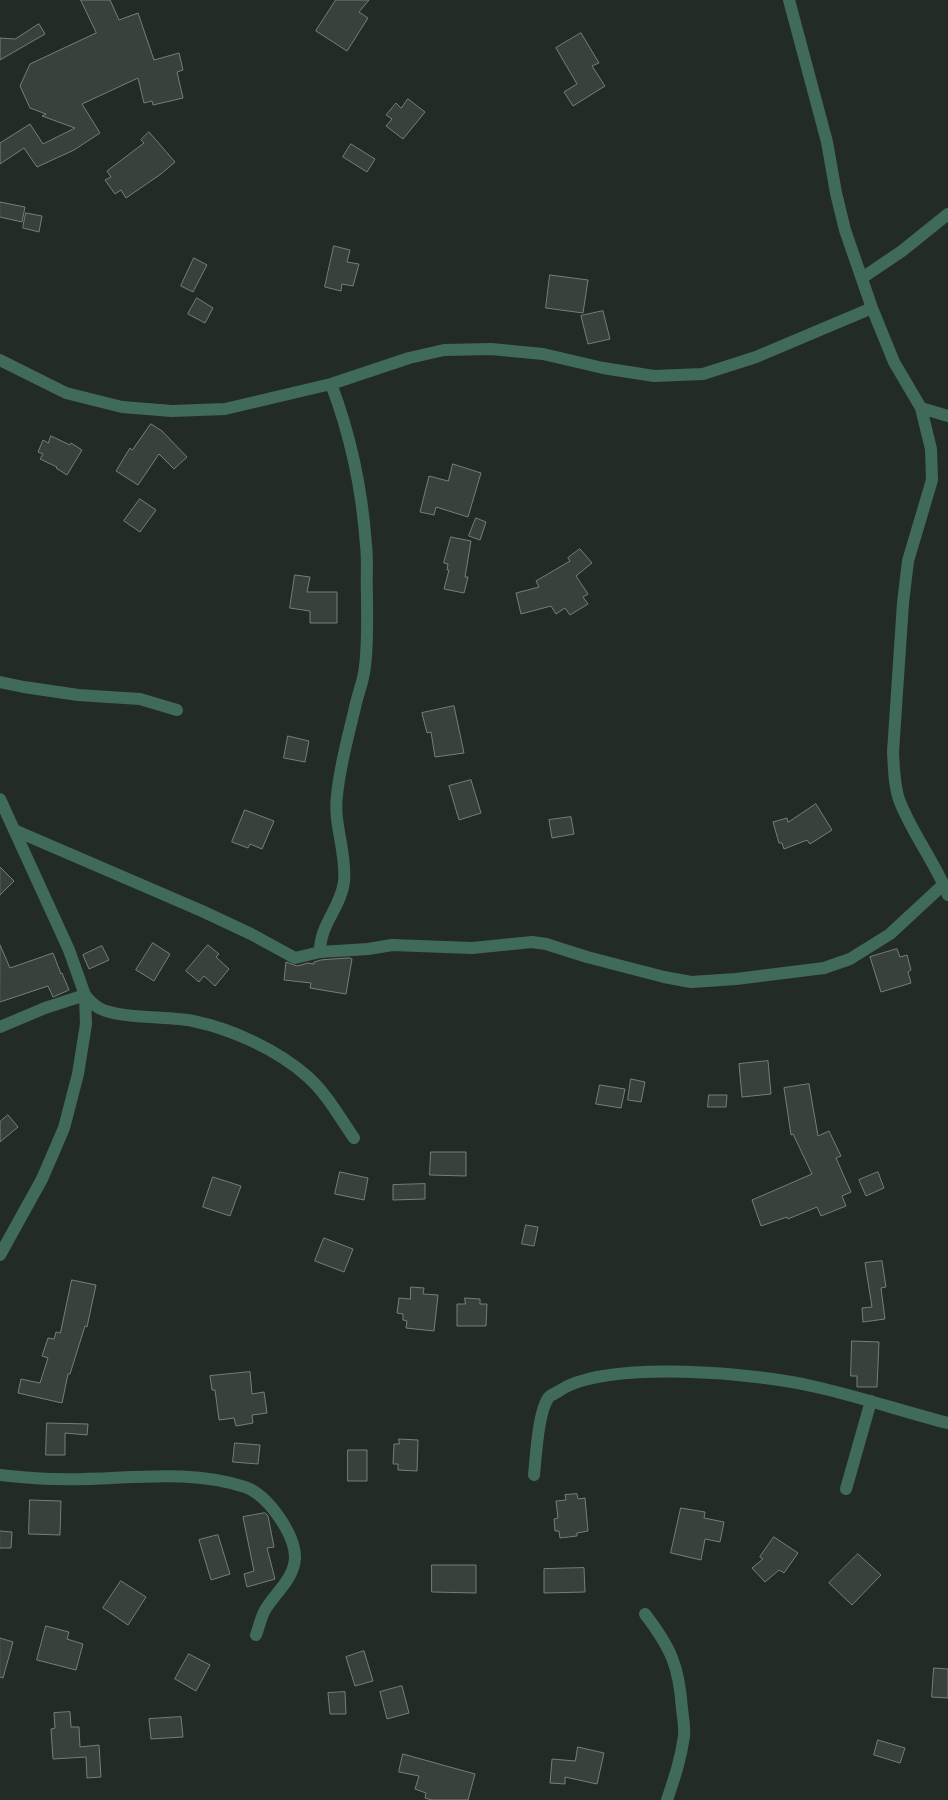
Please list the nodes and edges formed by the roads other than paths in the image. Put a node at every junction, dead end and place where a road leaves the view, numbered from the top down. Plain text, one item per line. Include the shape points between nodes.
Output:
1 (789, 0) edge
2 (948, 214) edge
3 (862, 278) junction
4 (872, 308) junction
5 (0, 360) edge
6 (331, 384) junction
7 (921, 408) junction
8 (948, 416) edge
9 (0, 682) edge
10 (177, 710) dead end
11 (0, 799) edge
12 (14, 830) junction
13 (946, 889) edge
14 (320, 952) junction
15 (85, 995) junction
16 (0, 1028) edge
17 (354, 1138) dead end
18 (0, 1256) edge
19 (871, 1401) junction
20 (948, 1423) edge
21 (0, 1475) edge
22 (534, 1475) dead end
23 (846, 1489) dead end
24 (645, 1614) dead end
25 (256, 1635) dead end
26 (666, 1800) edge

1 - 3 street via 827,142 845,230
2 - 3 street via 902,252
3 - 4 street
4 - 6 street via 756,357 703,374 654,376 543,354 491,349 444,350
4 - 7 street via 894,362
5 - 6 street via 66,393 122,406 172,411 225,409
6 - 14 street via 349,436 360,490 367,546 367,628 365,667 336,798 344,882 322,935
7 - 8 street
7 - 13 street via 931,449 932,480 908,561 894,775 899,800
9 - 10 street via 78,695 140,698
11 - 12 street
12 - 14 street via 202,911 295,958
12 - 15 street via 69,950
13 - 14 street via 890,934 850,959 824,968 736,979 691,982 532,942 472,948 392,945
15 - 16 street
15 - 17 street via 100,1008 193,1021 228,1030 258,1043 309,1077
15 - 18 street via 86,1024 78,1074 64,1128 42,1179
19 - 20 street
19 - 22 street via 770,1378 658,1371 595,1376 568,1385 550,1397 542,1414
19 - 23 street
21 - 25 street via 56,1480 213,1479 247,1488 264,1499 282,1522 292,1541 294,1559 292,1575 276,1592
24 - 26 street via 674,1658 681,1692 685,1734 680,1761

